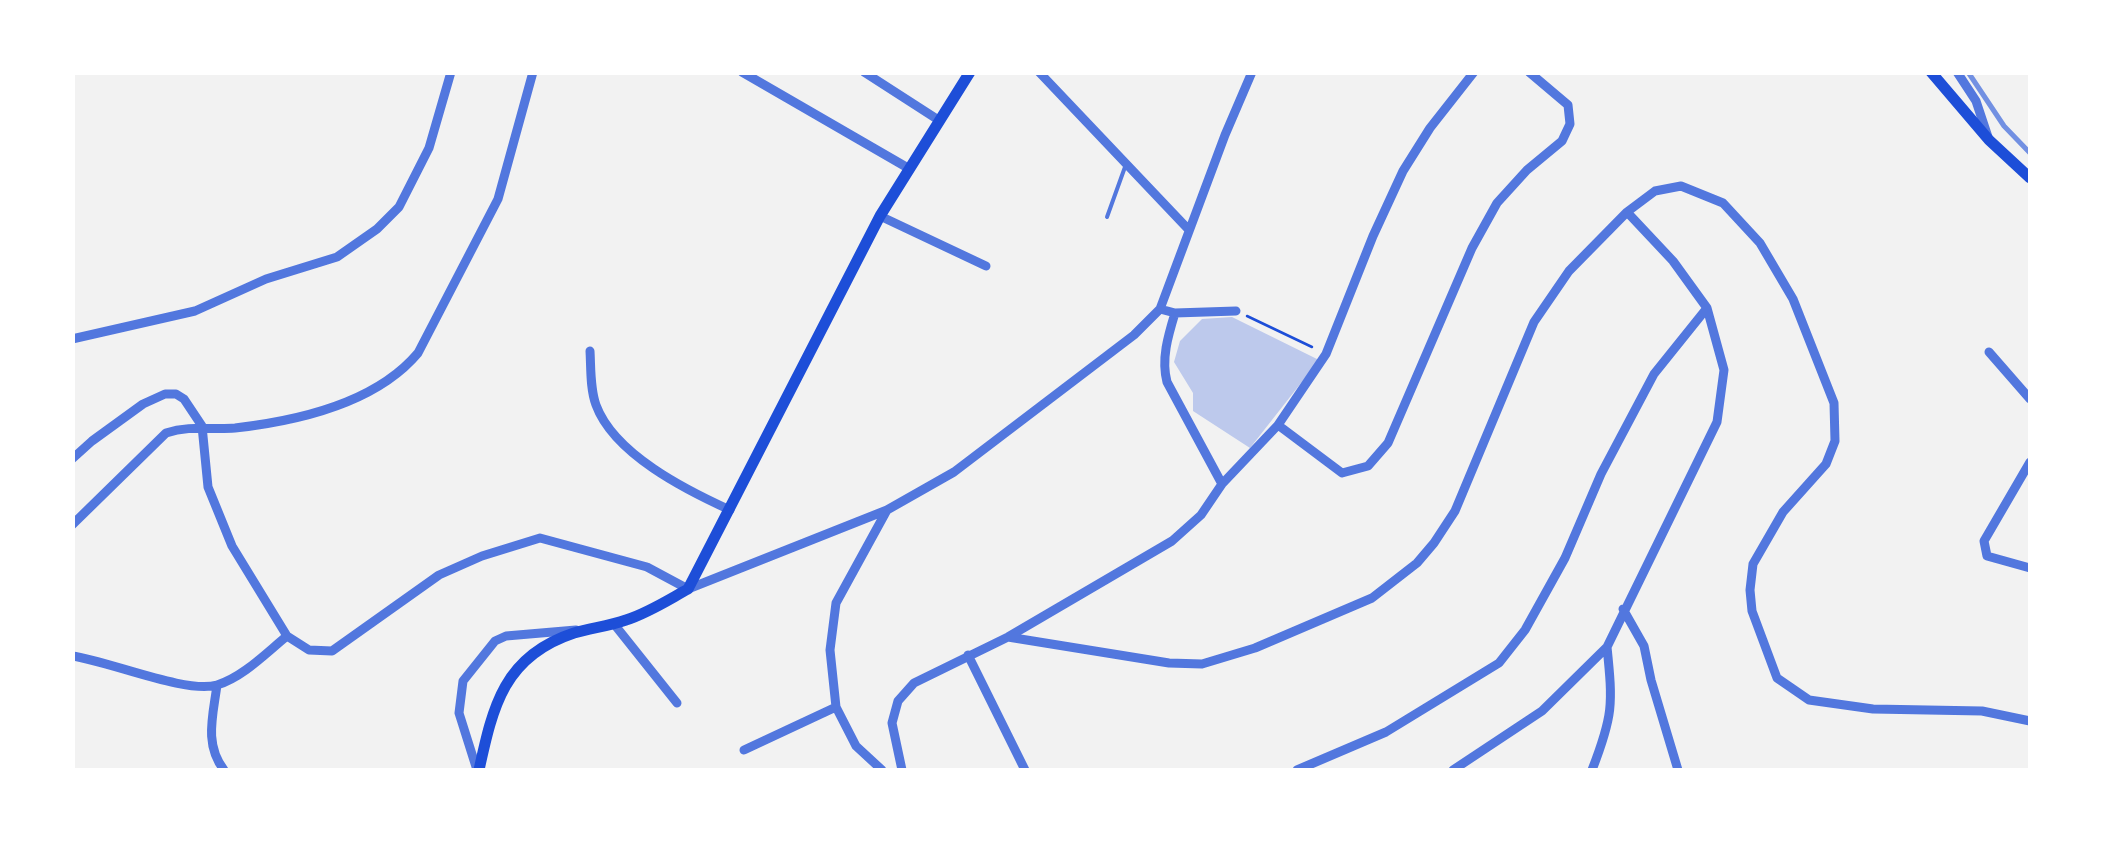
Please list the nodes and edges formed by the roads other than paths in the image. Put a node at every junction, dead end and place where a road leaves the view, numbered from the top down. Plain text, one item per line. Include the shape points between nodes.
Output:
1 (451, 72) edge
2 (532, 72) edge
3 (742, 72) edge
4 (864, 72) edge
5 (970, 72) edge
6 (1039, 72) edge
7 (1252, 72) edge
8 (1474, 72) edge
9 (1529, 72) edge
10 (1930, 72) edge
11 (1957, 72) edge
12 (940, 121) junction
13 (1988, 140) junction
14 (1126, 163) junction
15 (908, 168) junction
16 (2030, 178) edge
17 (1627, 212) junction
18 (880, 216) junction
19 (1106, 218) dead end
20 (1189, 230) junction
21 (986, 266) dead end
22 (1708, 308) junction
23 (1160, 309) junction
24 (1236, 311) road end
25 (1175, 313) junction
26 (72, 340) edge
27 (590, 350) dead end
28 (1988, 352) dead end
29 (2030, 399) edge
30 (1278, 425) junction
31 (202, 426) junction
32 (72, 460) edge
33 (2030, 462) edge
34 (1222, 484) junction
35 (730, 510) junction
36 (888, 510) junction
37 (72, 526) edge
38 (2030, 568) edge
39 (688, 590) junction
40 (1623, 609) junction
41 (614, 624) junction
42 (588, 630) junction
43 (286, 636) junction
44 (1008, 637) junction
45 (1607, 647) junction
46 (968, 655) junction
47 (72, 656) edge
48 (218, 685) junction
49 (678, 703) dead end
50 (836, 707) junction
51 (2030, 722) edge
52 (744, 750) dead end
53 (224, 770) edge
54 (478, 770) edge
55 (882, 770) edge
56 (902, 770) edge
57 (1026, 770) edge
58 (1298, 770) edge
59 (1453, 770) edge
60 (1592, 770) edge
61 (1678, 770) edge

1 - 26 street via 429,148 399,208 378,229 338,257 195,311
2 - 31 street via 498,199 418,354 402,372 340,404 288,419
3 - 15 street
4 - 12 street
5 - 12 main road
6 - 14 street
7 - 20 street
8 - 30 street via 1403,171 1326,354
9 - 30 street via 1568,105 1570,124 1498,203 1472,248 1388,443 1368,466 1350,473
10 - 13 main road
11 - 13 street via 1976,101
12 - 15 main road
13 - 16 main road
14 - 19 lane
14 - 20 street
15 - 18 main road
17 - 22 street
17 - 44 street via 1569,270 1534,322 1455,511 1434,544 1372,598 1202,664
17 - 51 street via 1654,191 1680,186 1723,203 1760,243 1799,312 1834,404 1826,464 1783,512 1753,564 1752,611 1777,678 1808,700 1982,711
18 - 21 street
18 - 35 main road
20 - 23 street
22 - 40 street via 1724,370 1717,422
22 - 58 street via 1654,374 1565,558 1511,650 1386,732
23 - 25 street
23 - 36 street via 954,472
24 - 25 street
25 - 34 street via 1164,371
27 - 35 street via 593,395 616,436 689,492
28 - 29 street
30 - 34 street
31 - 32 street via 184,399 166,394 143,404
31 - 37 street via 157,440
31 - 43 street via 208,487 232,546
33 - 38 street via 1984,541 1987,556
34 - 44 street via 1201,516 1172,540
35 - 39 main road
36 - 39 street
36 - 50 street via 836,603 830,650
39 - 41 main road
39 - 43 street via 646,568 540,538 439,575 332,651 309,650
40 - 45 street
40 - 61 street via 1644,646
41 - 42 main road
41 - 49 street
42 - 54 main road via 533,652 517,667 489,724
42 - 54 street via 506,636 462,681 459,713
43 - 48 street
44 - 46 street
45 - 59 street via 1542,711
45 - 60 street via 1613,703
46 - 56 street via 914,683 898,701 892,723
46 - 57 street
47 - 48 street via 197,688
48 - 53 street via 210,733
50 - 52 street
50 - 55 street via 856,746

